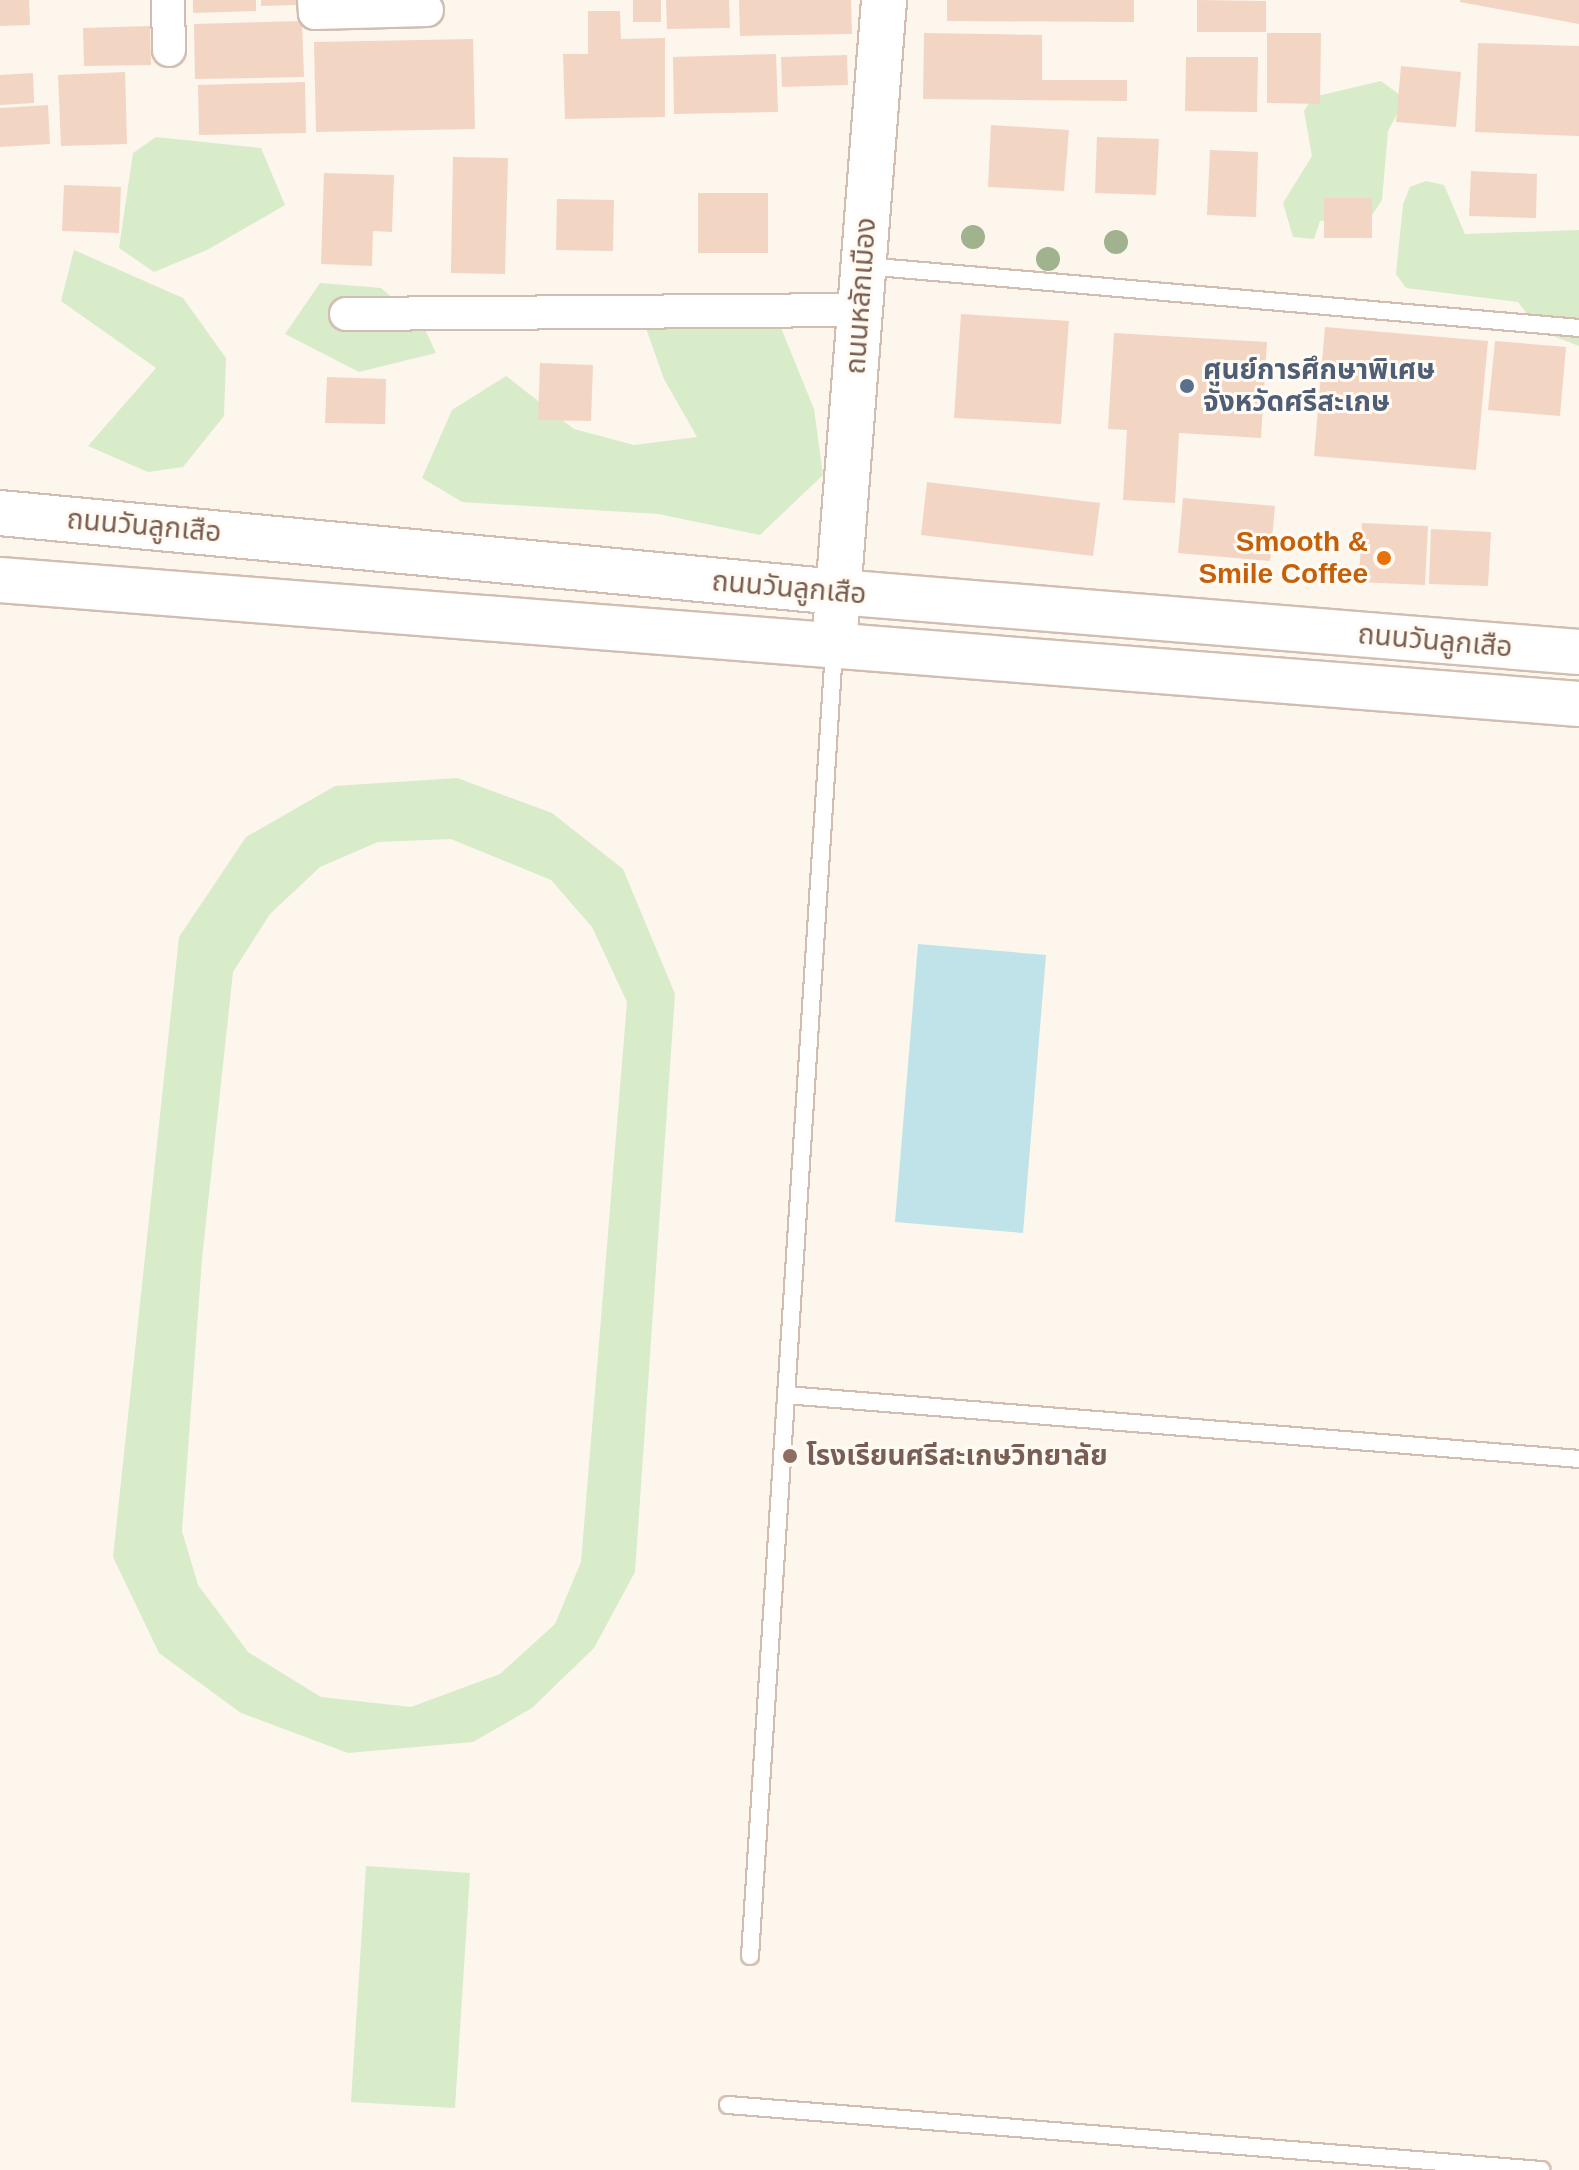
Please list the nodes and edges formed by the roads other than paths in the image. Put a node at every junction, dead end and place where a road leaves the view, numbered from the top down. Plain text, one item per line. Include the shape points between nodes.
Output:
1 (168, 0) edge
2 (314, 0) edge
3 (884, 0) edge
4 (427, 10) dead end
5 (169, 50) dead end
6 (863, 266) junction
7 (860, 310) junction
8 (346, 314) dead end
9 (1579, 328) edge
10 (0, 513) edge
11 (0, 580) edge
12 (838, 592) junction
13 (834, 648) junction
14 (1579, 652) edge
15 (1579, 704) edge
16 (786, 1395) junction
17 (1579, 1459) edge
18 (750, 1956) dead end
19 (728, 2105) dead end
20 (1541, 2170) edge

1 - 5 street
2 - 4 street via 315,13
3 - 6 street, ถนนหลักเมือง
6 - 7 street, ถนนหลักเมือง
6 - 9 lane
7 - 8 street
7 - 12 street, ถนนหลักเมือง
10 - 12 street, ถนนวันลูกเสือ
11 - 13 street, ถนนวันลูกเสือ
12 - 13 street, ถนนหลักเมือง
12 - 14 street, ถนนวันลูกเสือ
13 - 15 street, ถนนวันลูกเสือ
13 - 16 lane
16 - 17 lane
16 - 18 lane
19 - 20 lane

